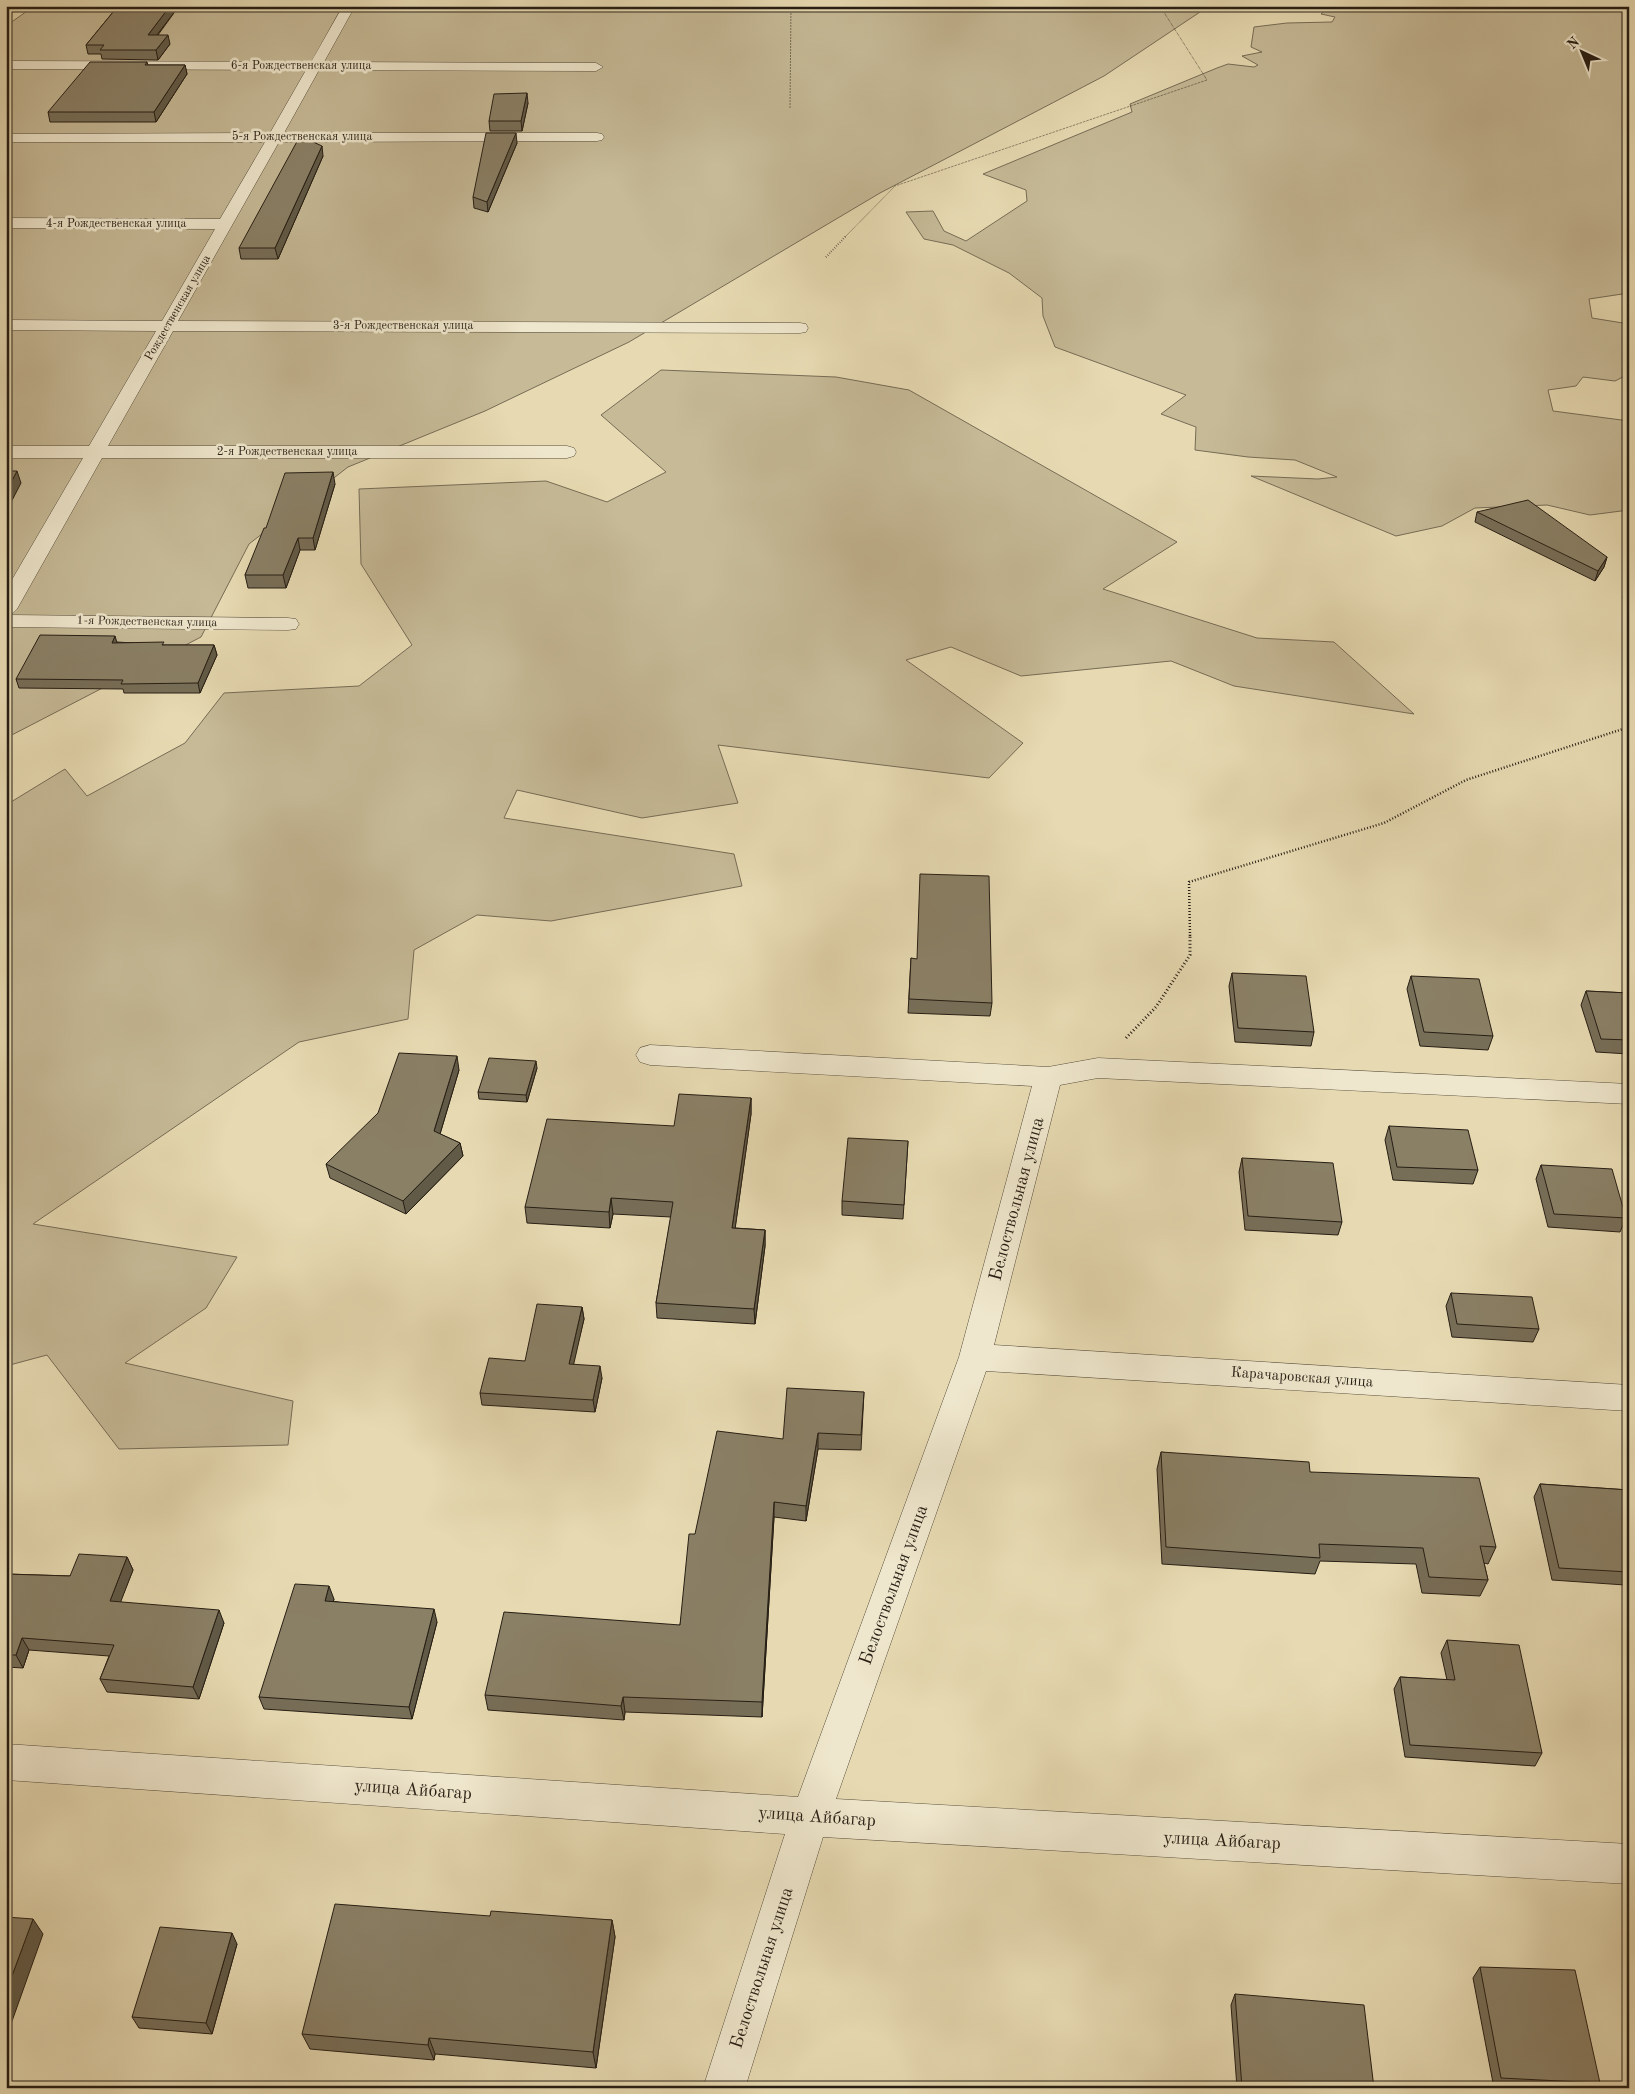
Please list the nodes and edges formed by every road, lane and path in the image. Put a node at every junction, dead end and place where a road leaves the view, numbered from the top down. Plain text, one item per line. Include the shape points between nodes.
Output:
1 (349, 6) edge
2 (791, 6) edge
3 (1160, 6) edge
4 (6, 65) edge
5 (315, 66) junction
6 (596, 67) dead end
7 (790, 108) dead end
8 (274, 137) junction
9 (597, 137) dead end
10 (6, 138) edge
11 (6, 223) edge
12 (225, 224) junction
13 (826, 257) dead end
14 (6, 325) edge
15 (168, 325) junction
16 (800, 328) dead end
17 (6, 452) edge
18 (96, 452) junction
19 (567, 452) dead end
20 (6, 609) edge
21 (6, 621) edge
22 (288, 624) dead end
23 (1629, 727) edge
24 (650, 1054) dead end
25 (1098, 1068) junction
26 (1048, 1077) junction
27 (1629, 1094) edge
28 (975, 1357) junction
29 (1629, 1398) edge
30 (6, 1762) edge
31 (810, 1817) junction
32 (1629, 1864) edge
33 (724, 2088) edge

1 - 5 street, Рождественская улица
2 - 7 path
3 - 13 path via 1207,80 895,186
4 - 5 street, 6-я Рождественская улица
5 - 6 street, 6-я Рождественская улица
5 - 8 street, Рождественская улица
8 - 9 street, 5-я Рождественская улица
8 - 10 street, 5-я Рождественская улица
8 - 12 street, Рождественская улица
11 - 12 street, 4-я Рождественская улица
12 - 15 street, Рождественская улица
14 - 15 street, 3-я Рождественская улица
15 - 16 street, 3-я Рождественская улица
15 - 18 street, Рождественская улица
17 - 18 street, 2-я Рождественская улица
18 - 19 street, 2-я Рождественская улица
18 - 20 street, Рождественская улица
21 - 22 street, 1-я Рождественская улица
23 - 25 path via 1466,780 1384,823 1190,882 1190,955 1156,1007
24 - 26 street
25 - 26 street
25 - 27 street
26 - 28 street, Белоствольная улица
28 - 29 street, Карачаровская улица
28 - 31 street, Белоствольная улица
30 - 31 street, улица Айбагар
31 - 32 street, улица Айбагар
31 - 33 street, Белоствольная улица

